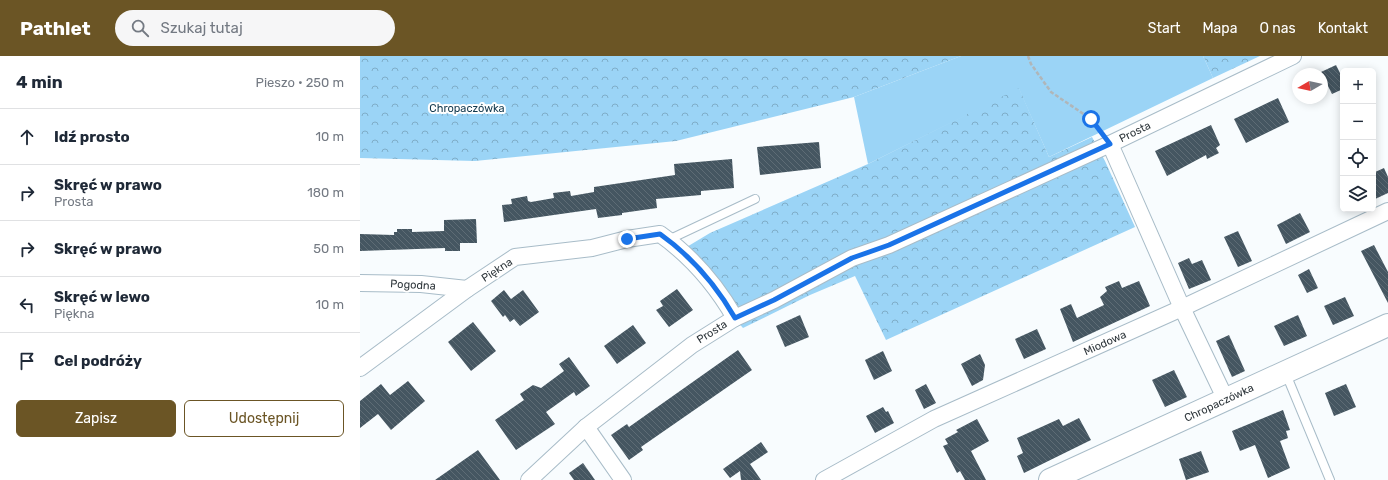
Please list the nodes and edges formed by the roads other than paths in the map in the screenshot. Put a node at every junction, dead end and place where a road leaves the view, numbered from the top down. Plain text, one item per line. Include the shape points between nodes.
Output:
1 (1293, 56) edge
2 (1110, 144) junction
3 (755, 199) dead end
4 (1388, 211) edge
5 (664, 237) junction
6 (360, 283) edge
7 (467, 289) junction
8 (1182, 308) junction
9 (735, 318) junction
10 (1388, 325) edge
11 (360, 368) edge
12 (1285, 372) junction
13 (1226, 400) junction
14 (586, 427) junction
15 (530, 480) edge
16 (623, 480) edge
17 (824, 480) edge
18 (1050, 480) edge
19 (1330, 480) edge

1 - 2 street, Prosta
2 - 8 street
2 - 9 street, Prosta via 889,245 852,258 781,297
3 - 5 lane
4 - 8 street, Miodowa
5 - 7 street, Piękna via 627,239 592,248 515,257
5 - 9 street via 682,250 721,294
6 - 7 street, Pogodna via 421,284
7 - 11 street, Piękna
8 - 13 street
8 - 17 street, Miodowa via 934,419
9 - 14 street, Prosta via 677,355
10 - 12 street, Chropaczówka
12 - 13 street, Chropaczówka
12 - 19 lane
13 - 18 street, Chropaczówka
14 - 15 street, Prosta
14 - 16 street

